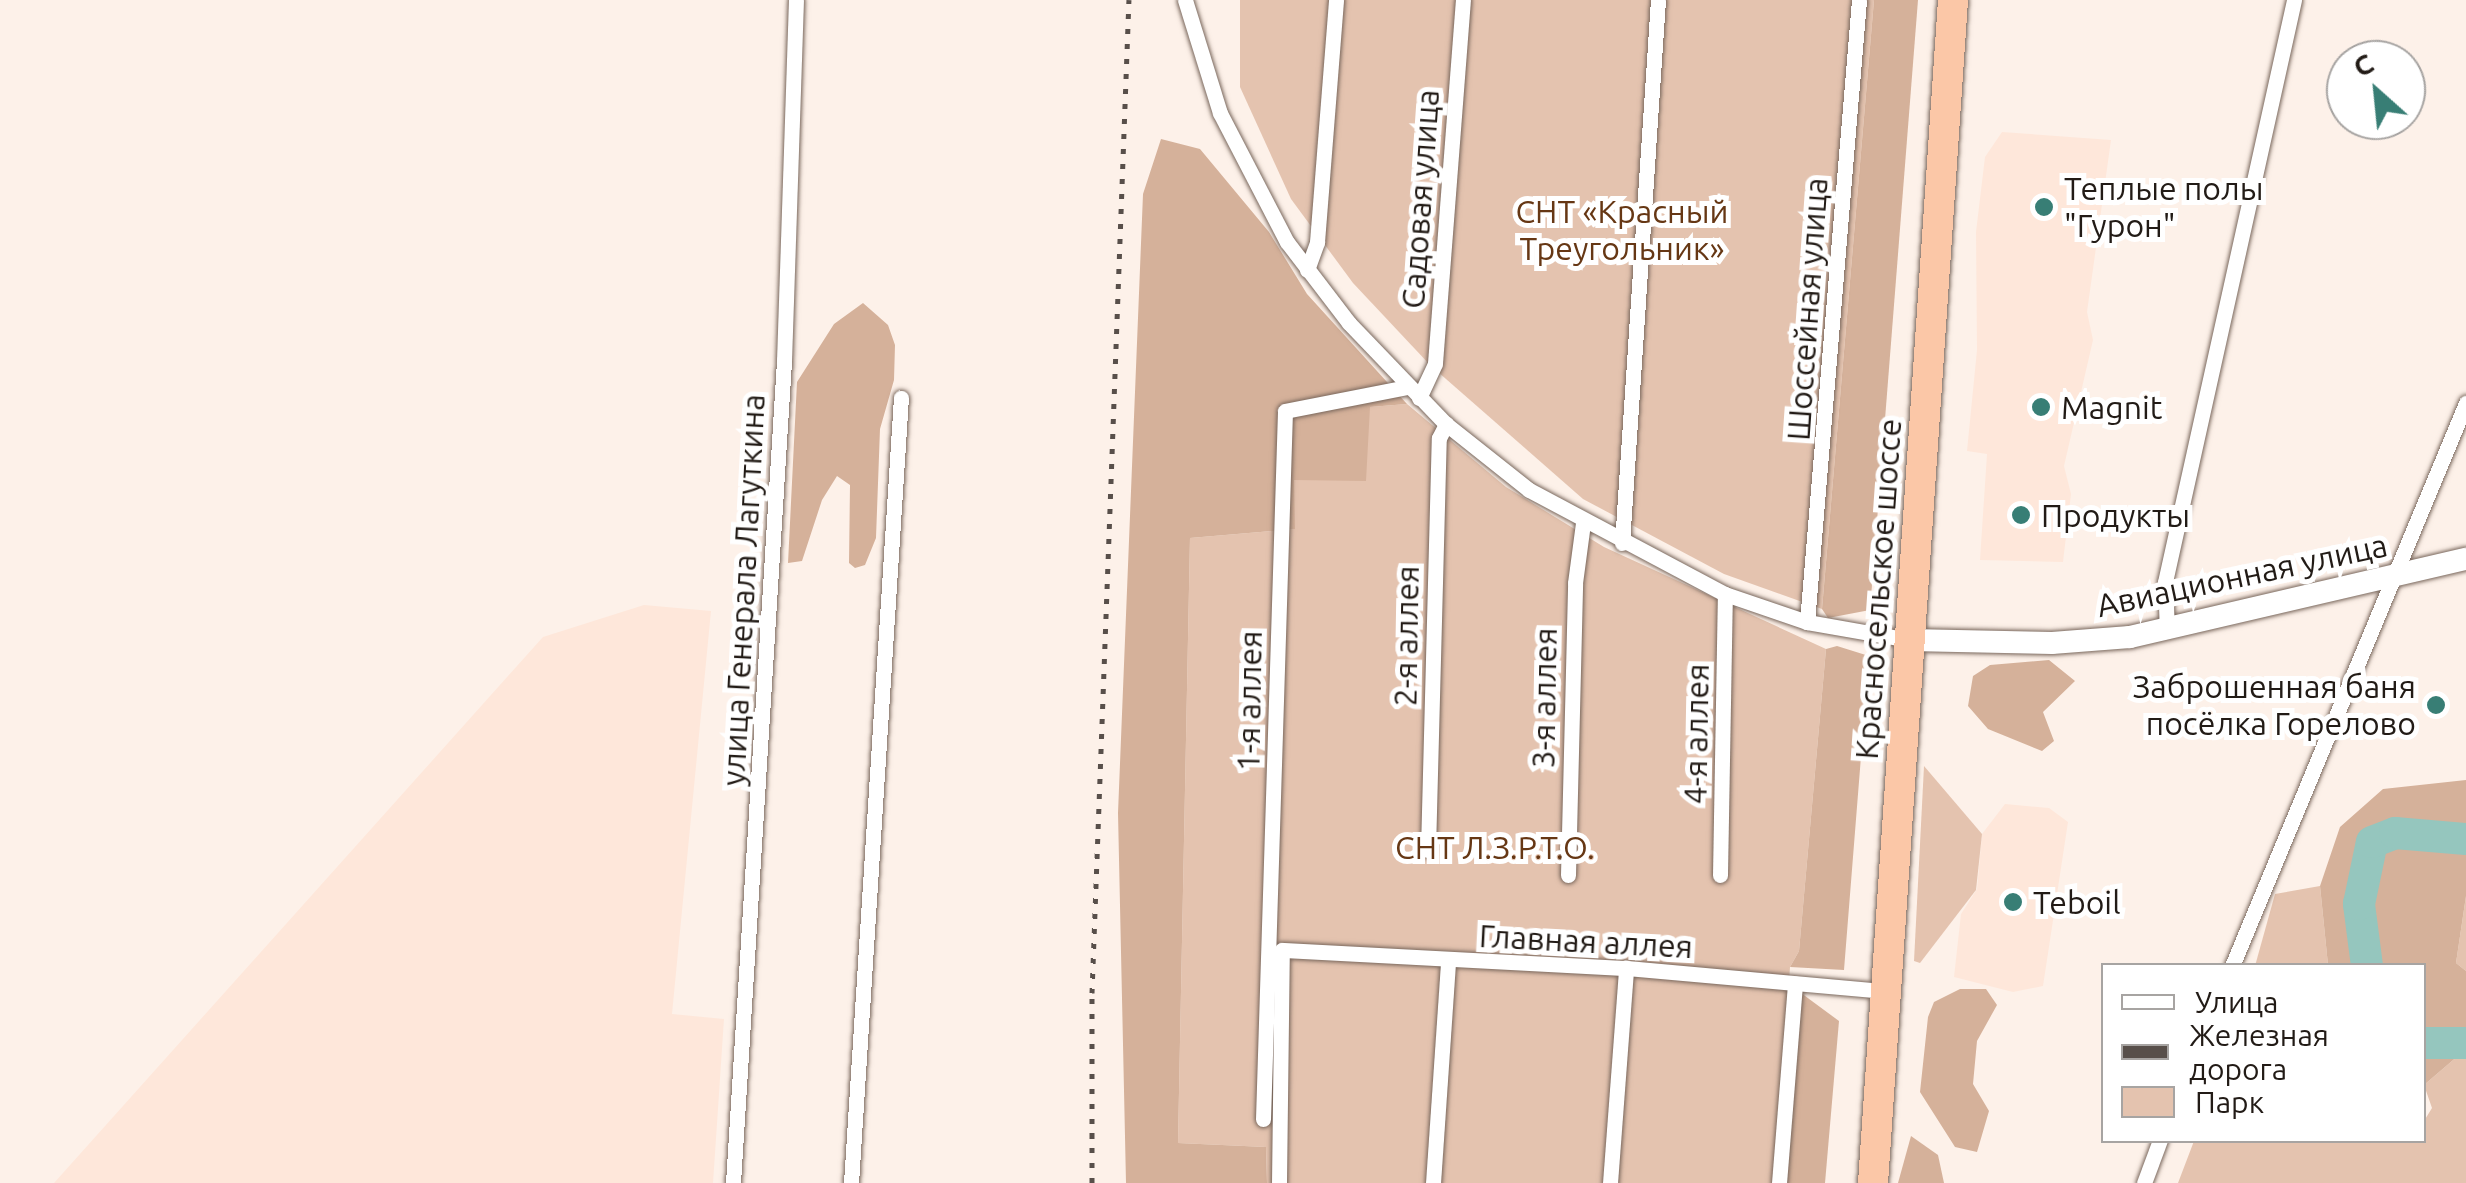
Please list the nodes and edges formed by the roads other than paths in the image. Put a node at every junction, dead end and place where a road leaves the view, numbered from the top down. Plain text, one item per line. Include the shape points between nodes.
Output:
1 (796, 0) edge
2 (1185, 0) edge
3 (1336, 0) edge
4 (1463, 0) edge
5 (1658, 0) edge
6 (1859, 0) edge
7 (1953, 0) edge
8 (2294, 0) edge
9 (1307, 270) junction
10 (1413, 393) junction
11 (901, 398) dead end
12 (2466, 403) edge
13 (1446, 424) junction
14 (1584, 523) junction
15 (1622, 543) junction
16 (2466, 559) edge
17 (2397, 576) junction
18 (1725, 594) junction
19 (1806, 622) junction
20 (2167, 631) junction
21 (1910, 640) junction
22 (1428, 850) dead end
23 (1568, 875) dead end
24 (1720, 875) dead end
25 (1448, 961) junction
26 (2233, 963) edge
27 (1626, 968) junction
28 (1796, 984) junction
29 (1886, 991) junction
30 (1263, 1118) dead end
31 (2159, 1143) edge
32 (733, 1183) edge
33 (851, 1183) edge
34 (1279, 1183) edge
35 (1432, 1183) edge
36 (1610, 1183) edge
37 (1779, 1183) edge
38 (1874, 1183) edge
39 (2144, 1183) edge

1 - 32 street, улица Генерала Лагуткина via 783,381
2 - 9 street via 1246,173
3 - 9 street via 1317,242
4 - 10 street, Садовая улица via 1435,364
5 - 15 street
6 - 19 street, Шоссейная улица
7 - 21 highway, Красносельское шоссе
8 - 20 street via 2165,582
9 - 10 street
10 - 13 street
10 - 30 street, 1-я аллея via 1285,411
11 - 33 street
12 - 17 street
13 - 14 street via 1528,490
13 - 22 street, 2-я аллея via 1439,438
14 - 15 street
14 - 23 street, 3-я аллея via 1574,583
15 - 18 street
16 - 17 street, Авиационная улица
17 - 20 street, Авиационная улица
17 - 26 street via 2365,636
18 - 19 street
18 - 24 street, 4-я аллея
19 - 21 street
20 - 21 street, Авиационная улица via 2052,643
21 - 29 highway, Красносельское шоссе
25 - 27 street, Главная аллея
25 - 34 street, Главная аллея via 1282,950
25 - 35 street
27 - 28 street, Главная аллея
27 - 36 street
28 - 29 street, Главная аллея
28 - 37 street
29 - 38 highway, Красносельское шоссе
31 - 39 street

